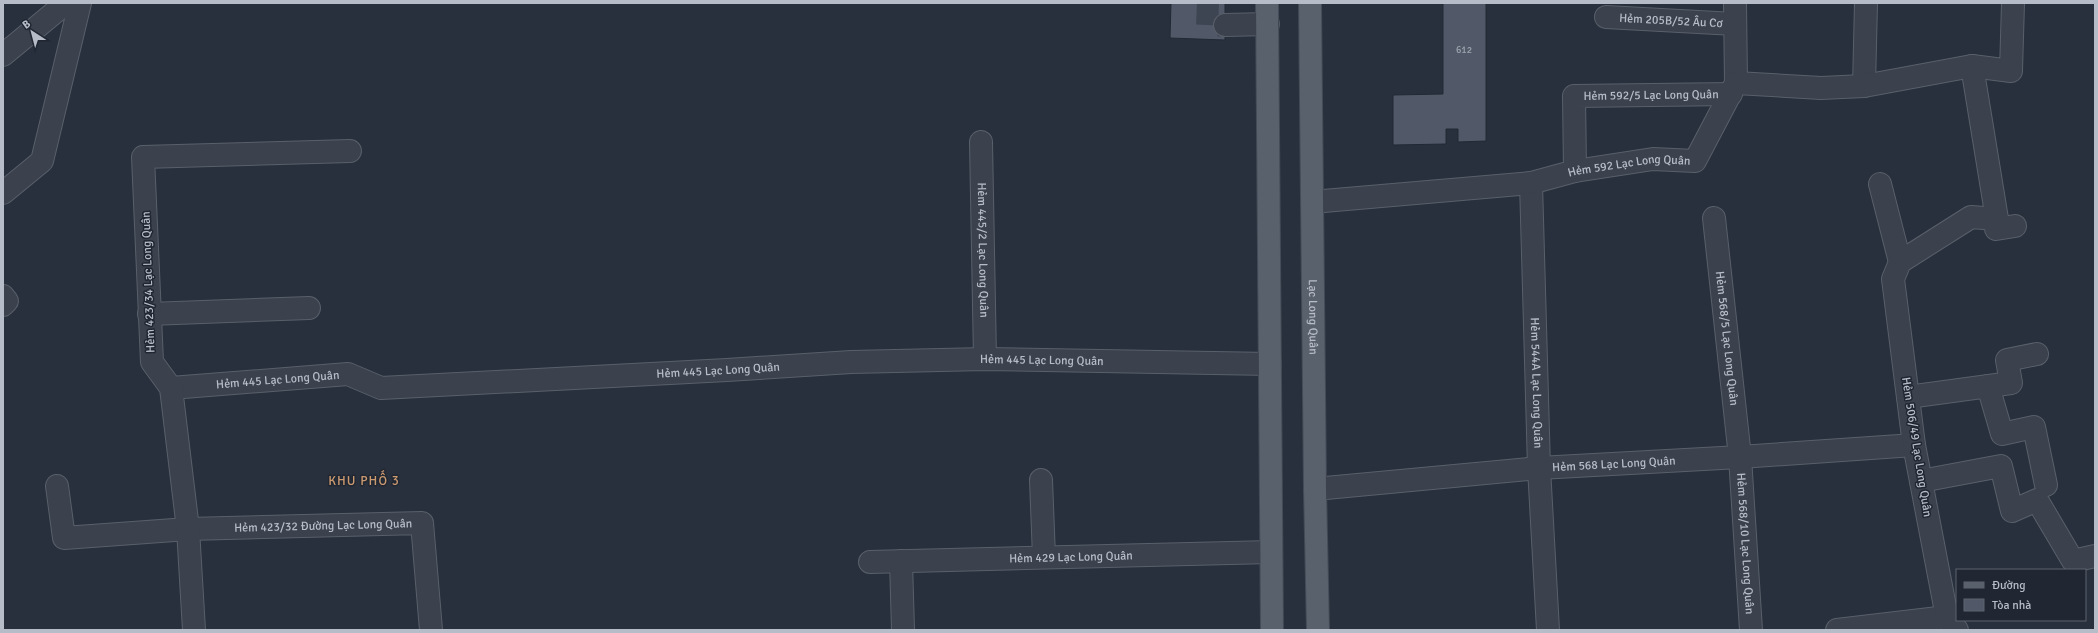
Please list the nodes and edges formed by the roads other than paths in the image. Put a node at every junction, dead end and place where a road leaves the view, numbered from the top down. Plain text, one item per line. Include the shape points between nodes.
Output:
1 (66, 3) edge
2 (80, 3) edge
3 (1267, 3) edge
4 (1310, 3) edge
5 (1866, 3) edge
6 (2013, 3) edge
7 (1735, 13) edge
8 (1606, 17) dead end
9 (1268, 24) junction
10 (1225, 25) tunnel mouth
11 (3, 55) edge
12 (1972, 66) junction
13 (1864, 86) junction
14 (1733, 88) junction
15 (981, 142) dead end
16 (350, 151) dead end
17 (1575, 170) junction
18 (1531, 183) junction
19 (1880, 184) dead end
20 (3, 193) edge
21 (1312, 202) junction
22 (1714, 218) dead end
23 (1900, 262) junction
24 (3, 296) edge
25 (3, 305) edge
26 (308, 308) dead end
27 (149, 314) junction
28 (2037, 354) dead end
29 (985, 359) junction
30 (1270, 364) junction
31 (1988, 386) junction
32 (171, 388) junction
33 (1908, 397) junction
34 (1914, 445) junction
35 (1740, 457) junction
36 (1539, 468) junction
37 (1041, 480) dead end
38 (1921, 481) junction
39 (2046, 485) dead end
40 (57, 486) dead end
41 (1315, 489) junction
42 (188, 529) junction
43 (1271, 552) junction
44 (2095, 556) edge
45 (1044, 557) junction
46 (901, 561) junction
47 (870, 562) dead end
48 (1952, 623) edge
49 (194, 630) edge
50 (431, 630) edge
51 (903, 630) edge
52 (1272, 630) edge
53 (1318, 630) edge
54 (1548, 630) edge
55 (1751, 630) edge
56 (1837, 630) edge

1 - 11 street
2 - 20 street via 42,161
3 - 9 main road
4 - 21 main road, Lạc Long Quân
5 - 13 street
6 - 12 street via 2011,71
7 - 8 street, Hẻm 205B/52 Âu Cơ
7 - 14 street
9 - 10 street
9 - 30 main road
12 - 13 street
12 - 23 street via 2006,222 1971,217
13 - 14 street
14 - 17 street, Hẻm 592 Lạc Long Quân via 1695,161 1653,159
14 - 17 street, Hẻm 592/5 Lạc Long Quân via 1574,96
15 - 29 street, Hẻm 445/2 Lạc Long Quân
16 - 27 street, Hẻm 423/34 Lạc Long Quân via 143,156
17 - 18 street, Hẻm 592 Lạc Long Quân
18 - 21 street, Hẻm 592 Lạc Long Quân
18 - 36 street, Hẻm 544A Lạc Long Quân
19 - 23 street
21 - 41 main road, Lạc Long Quân
22 - 35 street, Hẻm 568/5 Lạc Long Quân
23 - 33 street, Hẻm 506/49 Lạc Long Quân via 1893,279
24 - 25 street via 7,301
26 - 27 street
27 - 32 street, Hẻm 423/34 Lạc Long Quân via 152,362
28 - 31 street via 2007,360 2011,383
29 - 30 street, Hẻm 445 Lạc Long Quân
29 - 32 street, Hẻm 445 Lạc Long Quân via 851,362 381,388 348,374
30 - 43 main road
31 - 33 street
31 - 39 street via 2002,434 2034,426
32 - 42 street, Hẻm 423/34 Lạc Long Quân
33 - 34 street, Hẻm 506/49 Lạc Long Quân
34 - 35 street, Hẻm 568 Lạc Long Quân
34 - 38 street, Hẻm 506/49 Lạc Long Quân
35 - 36 street, Hẻm 568 Lạc Long Quân
35 - 55 street, Hẻm 568/10 Lạc Long Quân
36 - 41 street, Hẻm 568 Lạc Long Quân
36 - 54 street, Hẻm 544A Lạc Long Quân
37 - 45 street
38 - 44 street via 2001,466 2012,511 2037,500 2073,561
38 - 48 street, Hẻm 506/49 Lạc Long Quân
40 - 42 street via 64,538
41 - 53 main road, Lạc Long Quân
42 - 49 street, Hẻm 423/34 Lạc Long Quân
42 - 50 street, Hẻm 423/32 Đường Lạc Long Quân via 422,523
43 - 45 street, Hẻm 429 Lạc Long Quân
43 - 52 main road
45 - 46 street, Hẻm 429 Lạc Long Quân
46 - 47 street, Hẻm 429 Lạc Long Quân
46 - 51 street
48 - 56 street

